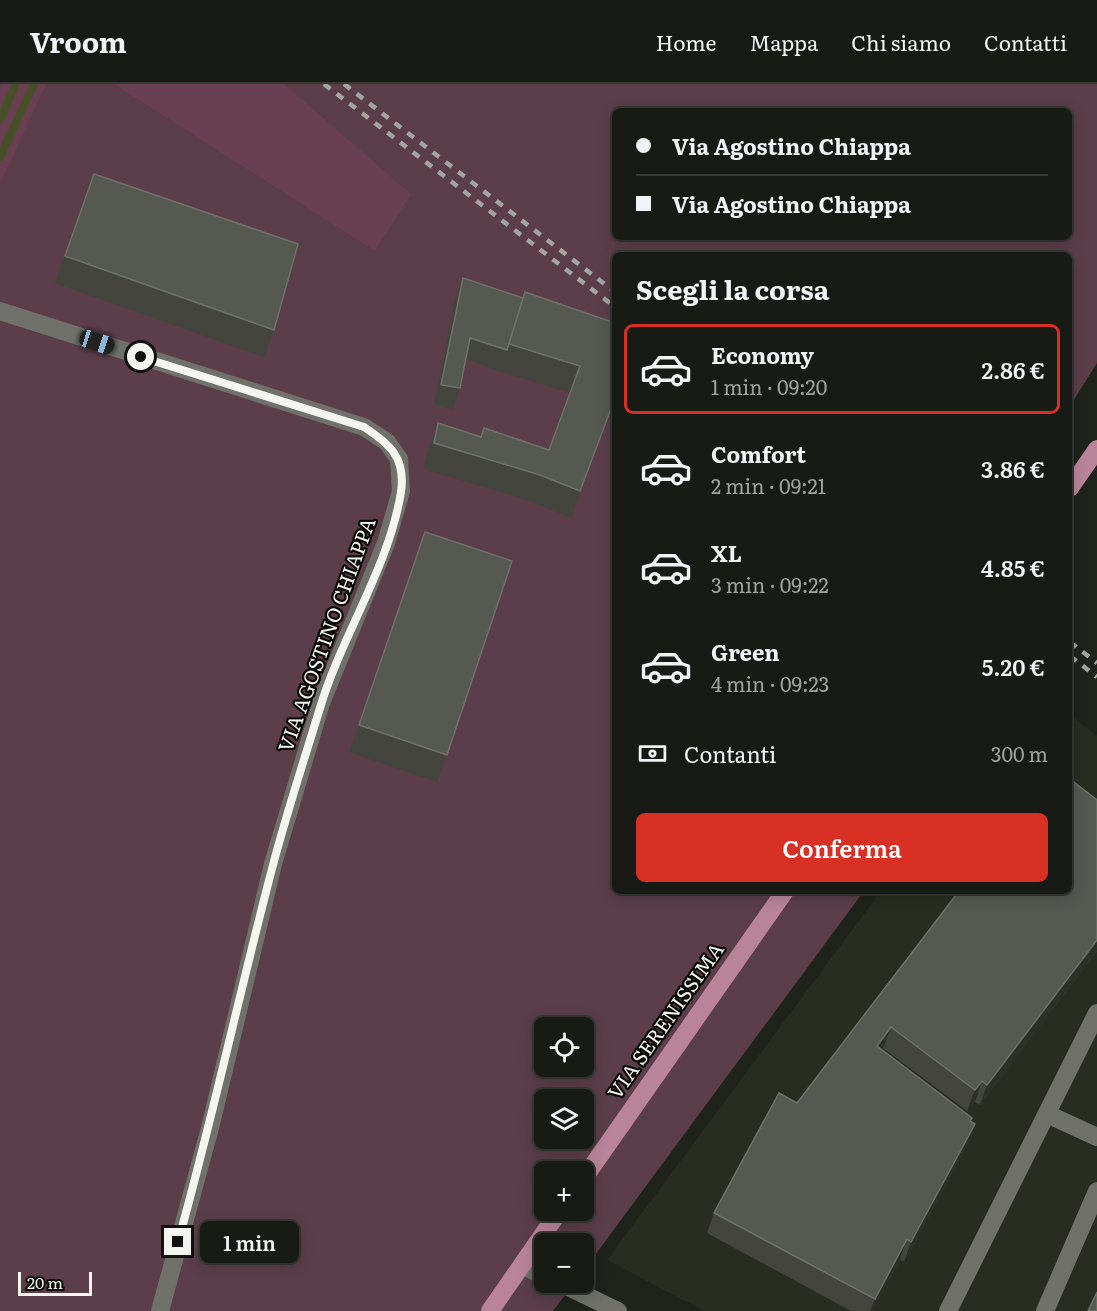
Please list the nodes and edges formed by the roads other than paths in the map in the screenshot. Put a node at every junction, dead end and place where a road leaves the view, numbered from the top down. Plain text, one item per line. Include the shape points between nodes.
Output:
1 (0, 311) edge
2 (1097, 449) edge
3 (1072, 485) edge
4 (783, 894) edge
5 (1097, 1013) edge
6 (1047, 1114) junction
7 (1097, 1137) edge
8 (594, 1164) edge
9 (1097, 1191) edge
10 (552, 1221) edge
11 (522, 1265) junction
12 (534, 1271) edge
13 (581, 1293) edge
14 (160, 1311) edge
15 (490, 1311) edge
16 (618, 1311) edge
17 (948, 1311) edge
18 (1045, 1311) edge

1 - 14 street, VIA AGOSTINO CHIAPPA via 364,427 387,442 399,459 401,491 386,543 321,703 273,864 210,1128
2 - 3 main road
4 - 8 main road, VIA SERENISSIMA
5 - 6 street
6 - 7 street
6 - 17 street
9 - 18 street
10 - 11 main road
11 - 12 street
11 - 15 main road
13 - 16 street

